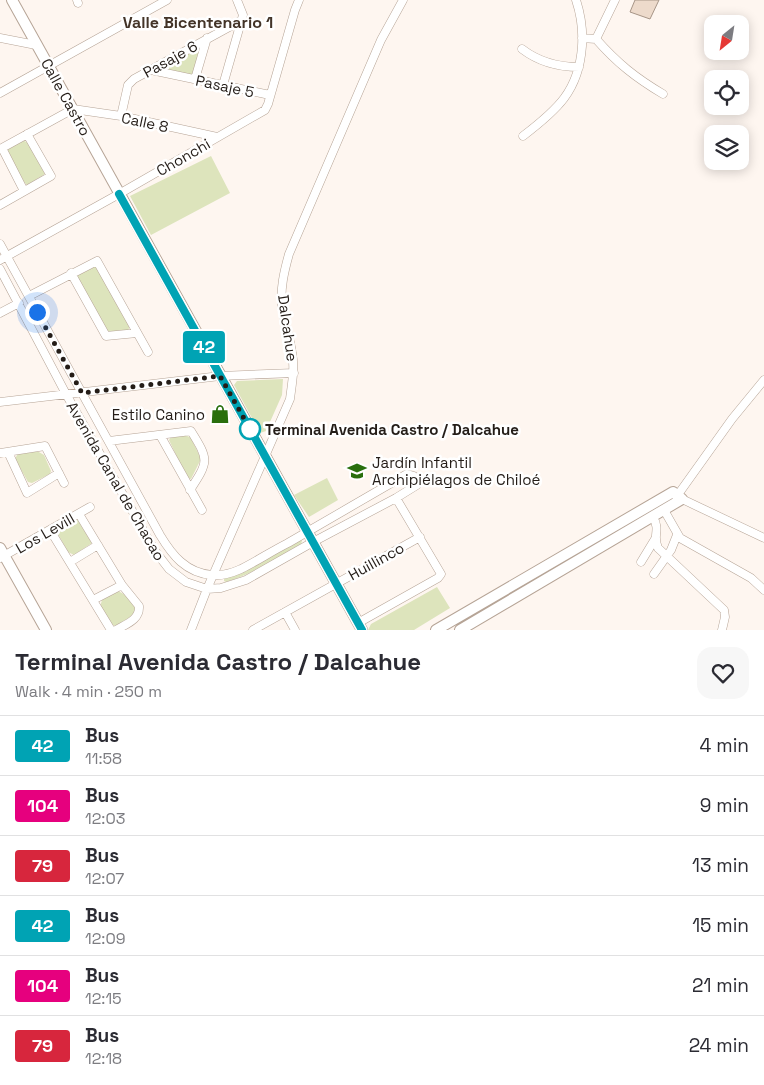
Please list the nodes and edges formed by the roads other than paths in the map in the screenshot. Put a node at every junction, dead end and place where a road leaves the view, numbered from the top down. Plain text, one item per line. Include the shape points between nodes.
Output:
1 (12, 0) edge
2 (166, 0) edge
3 (237, 0) edge
4 (403, 0) edge
5 (576, 0) edge
6 (615, 0) edge
7 (297, 1) edge
8 (242, 20) junction
9 (0, 38) edge
10 (207, 38) junction
11 (582, 38) junction
12 (596, 39) junction
13 (36, 45) junction
14 (522, 50) dead end
15 (49, 65) junction
16 (579, 67) junction
17 (151, 70) junction
18 (196, 79) junction
19 (223, 85) junction
20 (0, 93) edge
21 (663, 94) dead end
22 (270, 95) junction
23 (73, 109) junction
24 (122, 116) junction
25 (28, 134) junction
26 (523, 136) dead end
27 (217, 137) junction
28 (24, 191) junction
29 (119, 194) junction
30 (0, 205) edge
31 (0, 244) edge
32 (3, 258) edge
33 (0, 269) edge
34 (71, 273) junction
35 (28, 296) junction
36 (19, 302) junction
37 (0, 313) edge
38 (137, 333) junction
39 (148, 352) dead end
40 (294, 373) junction
41 (220, 376) junction
42 (764, 380) edge
43 (82, 393) junction
44 (66, 394) junction
45 (0, 402) edge
46 (160, 435) junction
47 (109, 441) junction
48 (4, 453) edge
49 (265, 456) junction
50 (59, 473) junction
51 (64, 483) dead end
52 (190, 490) junction
53 (678, 496) junction
54 (396, 498) junction
55 (90, 507) dead end
56 (202, 510) dead end
57 (664, 510) junction
58 (79, 514) junction
59 (652, 517) junction
60 (50, 530) junction
61 (307, 532) junction
62 (678, 536) junction
63 (420, 537) junction
64 (764, 538) edge
65 (656, 539) junction
66 (313, 542) junction
67 (98, 545) junction
68 (1, 554) edge
69 (667, 556) junction
70 (70, 562) junction
71 (641, 562) dead end
72 (654, 574) dead end
73 (213, 576) junction
74 (336, 584) junction
75 (122, 585) junction
76 (207, 589) junction
77 (764, 590) edge
78 (93, 600) junction
79 (285, 612) junction
80 (360, 626) edge
81 (46, 630) edge
82 (110, 630) edge
83 (116, 630) edge
84 (191, 630) edge
85 (254, 630) edge
86 (295, 630) edge
87 (436, 630) edge
88 (460, 630) edge
89 (722, 630) edge

1 - 13 street, Calle Castro
2 - 15 street
3 - 8 street via 243,12
4 - 40 street, Dalcahue via 369,66 284,271 282,308
5 - 11 street
6 - 12 street
7 - 22 street, Chonchi
8 - 10 street, Pasaje 6
8 - 19 street
9 - 13 street
10 - 17 street, Pasaje 6
10 - 18 street
11 - 12 street
11 - 16 street
12 - 21 street via 631,74
13 - 15 street, Calle Castro
14 - 16 street via 552,64
15 - 20 street
15 - 23 street, Calle Castro
16 - 26 street via 563,100
17 - 18 street, Pasaje 5
17 - 24 street, Pasaje 6 via 128,85
18 - 19 street, Pasaje 5
19 - 22 street, Pasaje 5
22 - 27 street, Chonchi via 265,110
23 - 24 street, Calle 8
23 - 25 street
23 - 29 street, Calle Castro
24 - 27 street, Calle 8
25 - 28 street via 2,148
25 - 28 street via 51,176
27 - 29 street, Chonchi
28 - 30 street
29 - 32 street, Chonchi
29 - 41 street, Calle Castro
31 - 32 street, Avenida Canal de Chacao
32 - 35 street, Avenida Canal de Chacao
33 - 36 street, Avenida Canal de Chacao
34 - 35 street
34 - 38 street via 106,336
34 - 38 street via 97,261
35 - 43 street, Avenida Canal de Chacao
36 - 37 street
36 - 44 street, Avenida Canal de Chacao
38 - 39 street
40 - 41 street
40 - 49 street, Dalcahue via 290,398
41 - 43 street
41 - 49 street, Calle Castro
42 - 53 street
43 - 44 street
43 - 47 street, Avenida Canal de Chacao
44 - 45 street
44 - 76 street, Avenida Canal de Chacao via 163,562 177,577
46 - 47 street
46 - 52 street
46 - 52 street via 191,431 204,453 204,468
47 - 73 street, Avenida Canal de Chacao via 170,552 190,569
48 - 50 street via 45,446
48 - 50 street via 27,493
49 - 61 street, Calle Castro
49 - 73 street, Dalcahue
50 - 51 street
52 - 56 street
53 - 57 street
53 - 64 street
53 - 87 street
54 - 61 street, Avenida Canal de Chacao via 417,485 414,476 407,474
54 - 63 street
54 - 66 street, Avenida Canal de Chacao
55 - 58 street, Los Levill
57 - 59 street
57 - 62 street
58 - 60 street, Los Levill
58 - 67 street
59 - 65 street via 658,528
59 - 88 street
60 - 68 street, Los Levill
60 - 70 street
61 - 66 street, Calle Castro
61 - 73 street, Avenida Canal de Chacao via 241,569
62 - 69 street
62 - 77 street via 751,578
63 - 74 street, Huillinco
63 - 80 street via 440,576
65 - 69 street via 658,548
65 - 71 street
66 - 74 street, Calle Castro
66 - 76 street, Avenida Canal de Chacao via 246,580
67 - 70 street
67 - 75 street
68 - 81 street
69 - 72 street
69 - 89 street via 724,610
70 - 78 street
73 - 76 street, Dalcahue
74 - 79 street, Huillinco
74 - 80 street, Calle Castro
75 - 78 street
75 - 83 street via 139,606 138,614
76 - 84 street, Dalcahue
78 - 82 street
79 - 85 street, Huillinco
79 - 86 street

